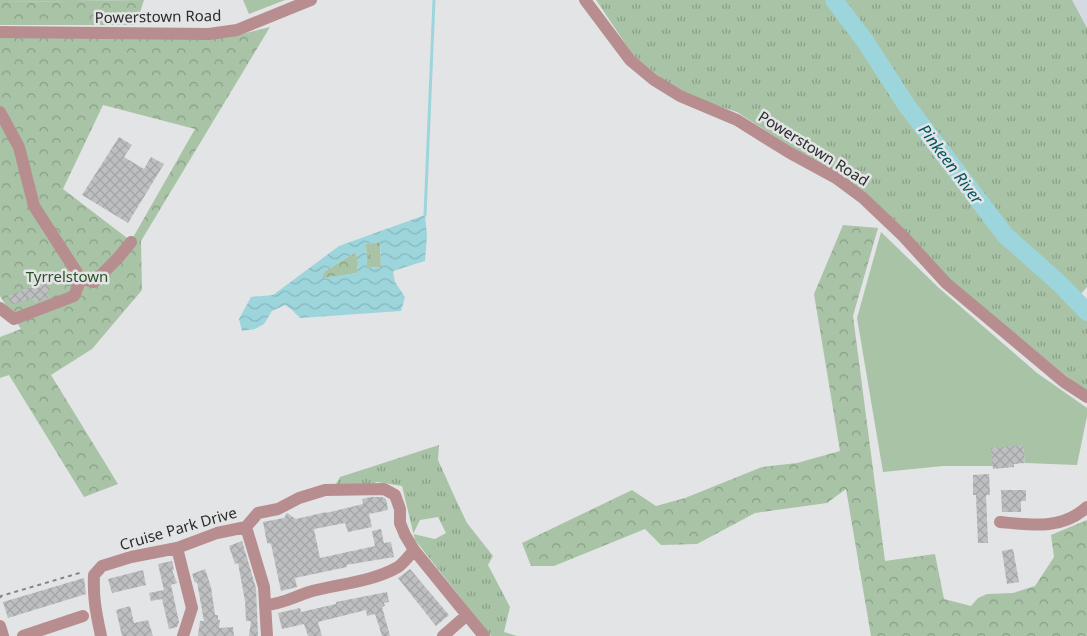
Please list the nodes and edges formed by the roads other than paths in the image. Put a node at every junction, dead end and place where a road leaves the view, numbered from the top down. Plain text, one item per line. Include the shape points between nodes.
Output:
1 (311, 0) edge
2 (585, 0) edge
3 (0, 32) edge
4 (0, 112) edge
5 (131, 242) dead end
6 (81, 279) junction
7 (94, 282) junction
8 (74, 296) junction
9 (0, 308) edge
10 (1087, 397) edge
11 (1087, 507) edge
12 (1000, 522) dead end
13 (246, 527) junction
14 (177, 548) junction
15 (414, 550) junction
16 (265, 605) junction
17 (467, 614) junction
18 (84, 616) dead end
19 (0, 626) edge
20 (3, 636) edge
21 (23, 636) edge
22 (102, 636) edge
23 (183, 636) edge
24 (267, 636) edge
25 (442, 636) edge
26 (484, 636) edge

1 - 3 street, Powerstown Road via 237,30 209,34
2 - 10 street, Powerstown Road via 630,60 654,80 680,96 737,120 836,178 863,198 903,236 946,283 1064,382
4 - 6 street via 19,147 34,206
5 - 7 street
6 - 7 street
6 - 8 street
7 - 8 street
8 - 9 street via 14,319
11 - 12 street via 1079,515 1048,525
13 - 14 street, Cruise Park Drive via 217,533
13 - 15 street, Cruise Park Drive via 258,512 278,509 325,490 384,489 395,495 400,523
13 - 16 street via 264,588
14 - 22 street, Cruise Park Drive via 102,566 94,574 93,602
14 - 23 street via 192,608
15 - 16 street via 400,566 388,571 308,592 279,604
15 - 17 street, Cruise Park Drive
16 - 24 street
17 - 25 street
17 - 26 street, Cruise Park Drive
18 - 21 street
19 - 20 street

